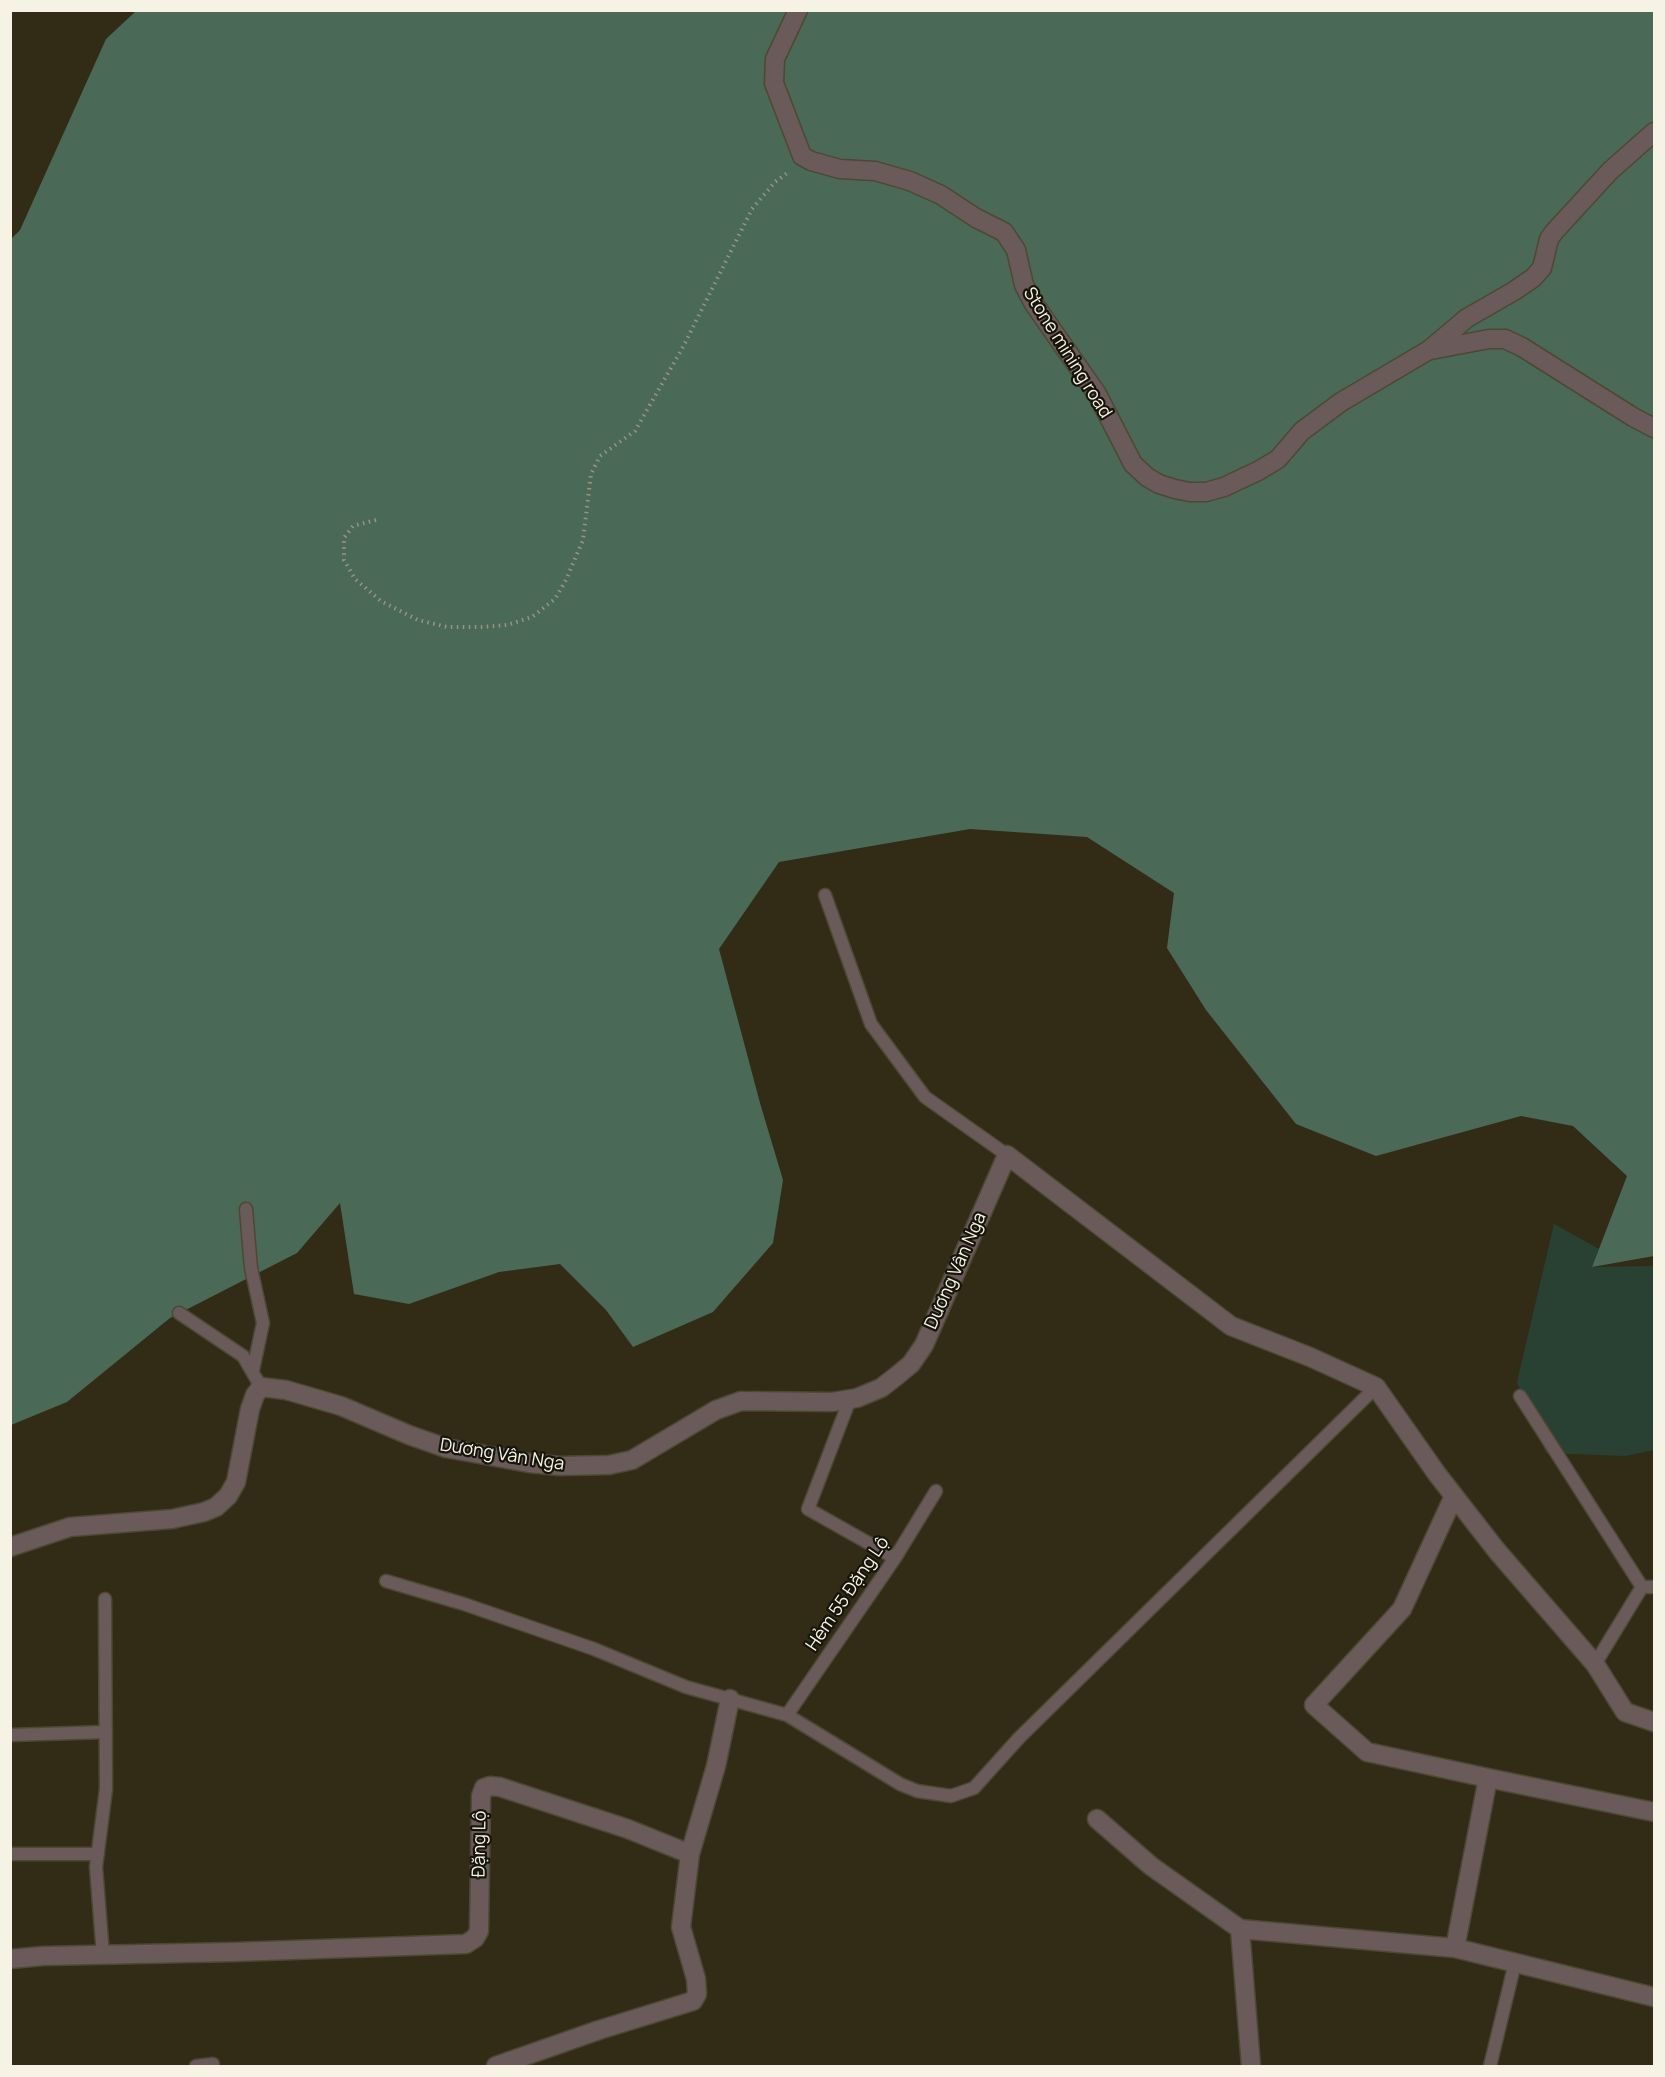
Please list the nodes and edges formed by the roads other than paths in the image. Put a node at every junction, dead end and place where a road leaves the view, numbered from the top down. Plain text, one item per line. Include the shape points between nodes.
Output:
1 (798, 10) edge
2 (1654, 132) edge
3 (1429, 350) junction
4 (1654, 428) edge
5 (825, 895) dead end
6 (1007, 1155) junction
7 (246, 1209) dead end
8 (179, 1314) dead end
9 (253, 1370) junction
10 (261, 1387) junction
11 (1376, 1387) junction
12 (1520, 1396) dead end
13 (850, 1399) junction
14 (936, 1491) dead end
15 (1454, 1496) junction
16 (10, 1547) edge
17 (895, 1558) junction
18 (386, 1581) dead end
19 (1648, 1587) edge
20 (105, 1599) dead end
21 (1595, 1664) junction
22 (730, 1699) junction
23 (787, 1715) junction
24 (1654, 1722) edge
25 (106, 1732) junction
26 (10, 1735) edge
27 (1488, 1778) junction
28 (1654, 1812) edge
29 (1096, 1819) dead end
30 (10, 1854) edge
31 (98, 1854) junction
32 (690, 1854) junction
33 (1240, 1929) junction
34 (1455, 1948) junction
35 (103, 1955) junction
36 (10, 1959) edge
37 (1515, 1963) junction
38 (1654, 1997) edge
39 (213, 2064) dead end
40 (196, 2067) edge
41 (496, 2067) edge
42 (1251, 2067) edge
43 (1490, 2067) edge

1 - 3 street, Stone mining road via 775,59 774,83 802,156 840,169 875,171 910,181 1004,232 1016,250 1024,285 1034,304 1096,394 1133,464 1147,477 1190,492 1224,487 1278,459 1302,431 1341,402
2 - 3 street, Stone mining road via 1610,171 1554,232 1542,268 1533,278 1467,318
3 - 4 street, Stone mining road via 1505,339
5 - 6 lane via 871,1024 925,1097
6 - 11 street via 1231,1326
6 - 13 street, Dương Vân Nga via 924,1345 911,1364 881,1388
7 - 9 lane via 251,1268 263,1323
8 - 9 lane via 243,1356
9 - 10 lane
10 - 13 street, Dương Vân Nga via 341,1406 446,1448 570,1466 632,1460 707,1415 741,1401
10 - 16 street via 250,1409 236,1482 216,1507 172,1519 70,1527
11 - 15 street
11 - 23 lane via 1027,1730 974,1788 951,1796 917,1791
12 - 19 lane
13 - 17 lane via 808,1509
14 - 17 lane, Hẻm 55 Đặng Lộ
15 - 21 street
15 - 27 street via 1402,1609 1314,1705 1367,1752
17 - 23 lane, Hẻm 55 Đặng Lộ
18 - 22 lane via 464,1604 594,1649 686,1687
19 - 21 lane
20 - 25 lane
21 - 24 street via 1625,1712
22 - 23 lane
22 - 32 street via 716,1766
25 - 26 lane
25 - 31 lane via 106,1789
27 - 28 street
27 - 34 street
29 - 33 street via 1151,1866
30 - 31 lane
31 - 35 lane
32 - 35 street, Đặng Lộ via 628,1829 490,1786 484,1788 481,1796 479,1931 466,1944
32 - 41 street via 681,1927 696,1979 697,1995 693,2001
33 - 34 street
33 - 42 street
34 - 37 street
35 - 36 street, Đặng Lộ
37 - 38 street
37 - 43 lane
39 - 40 lane

